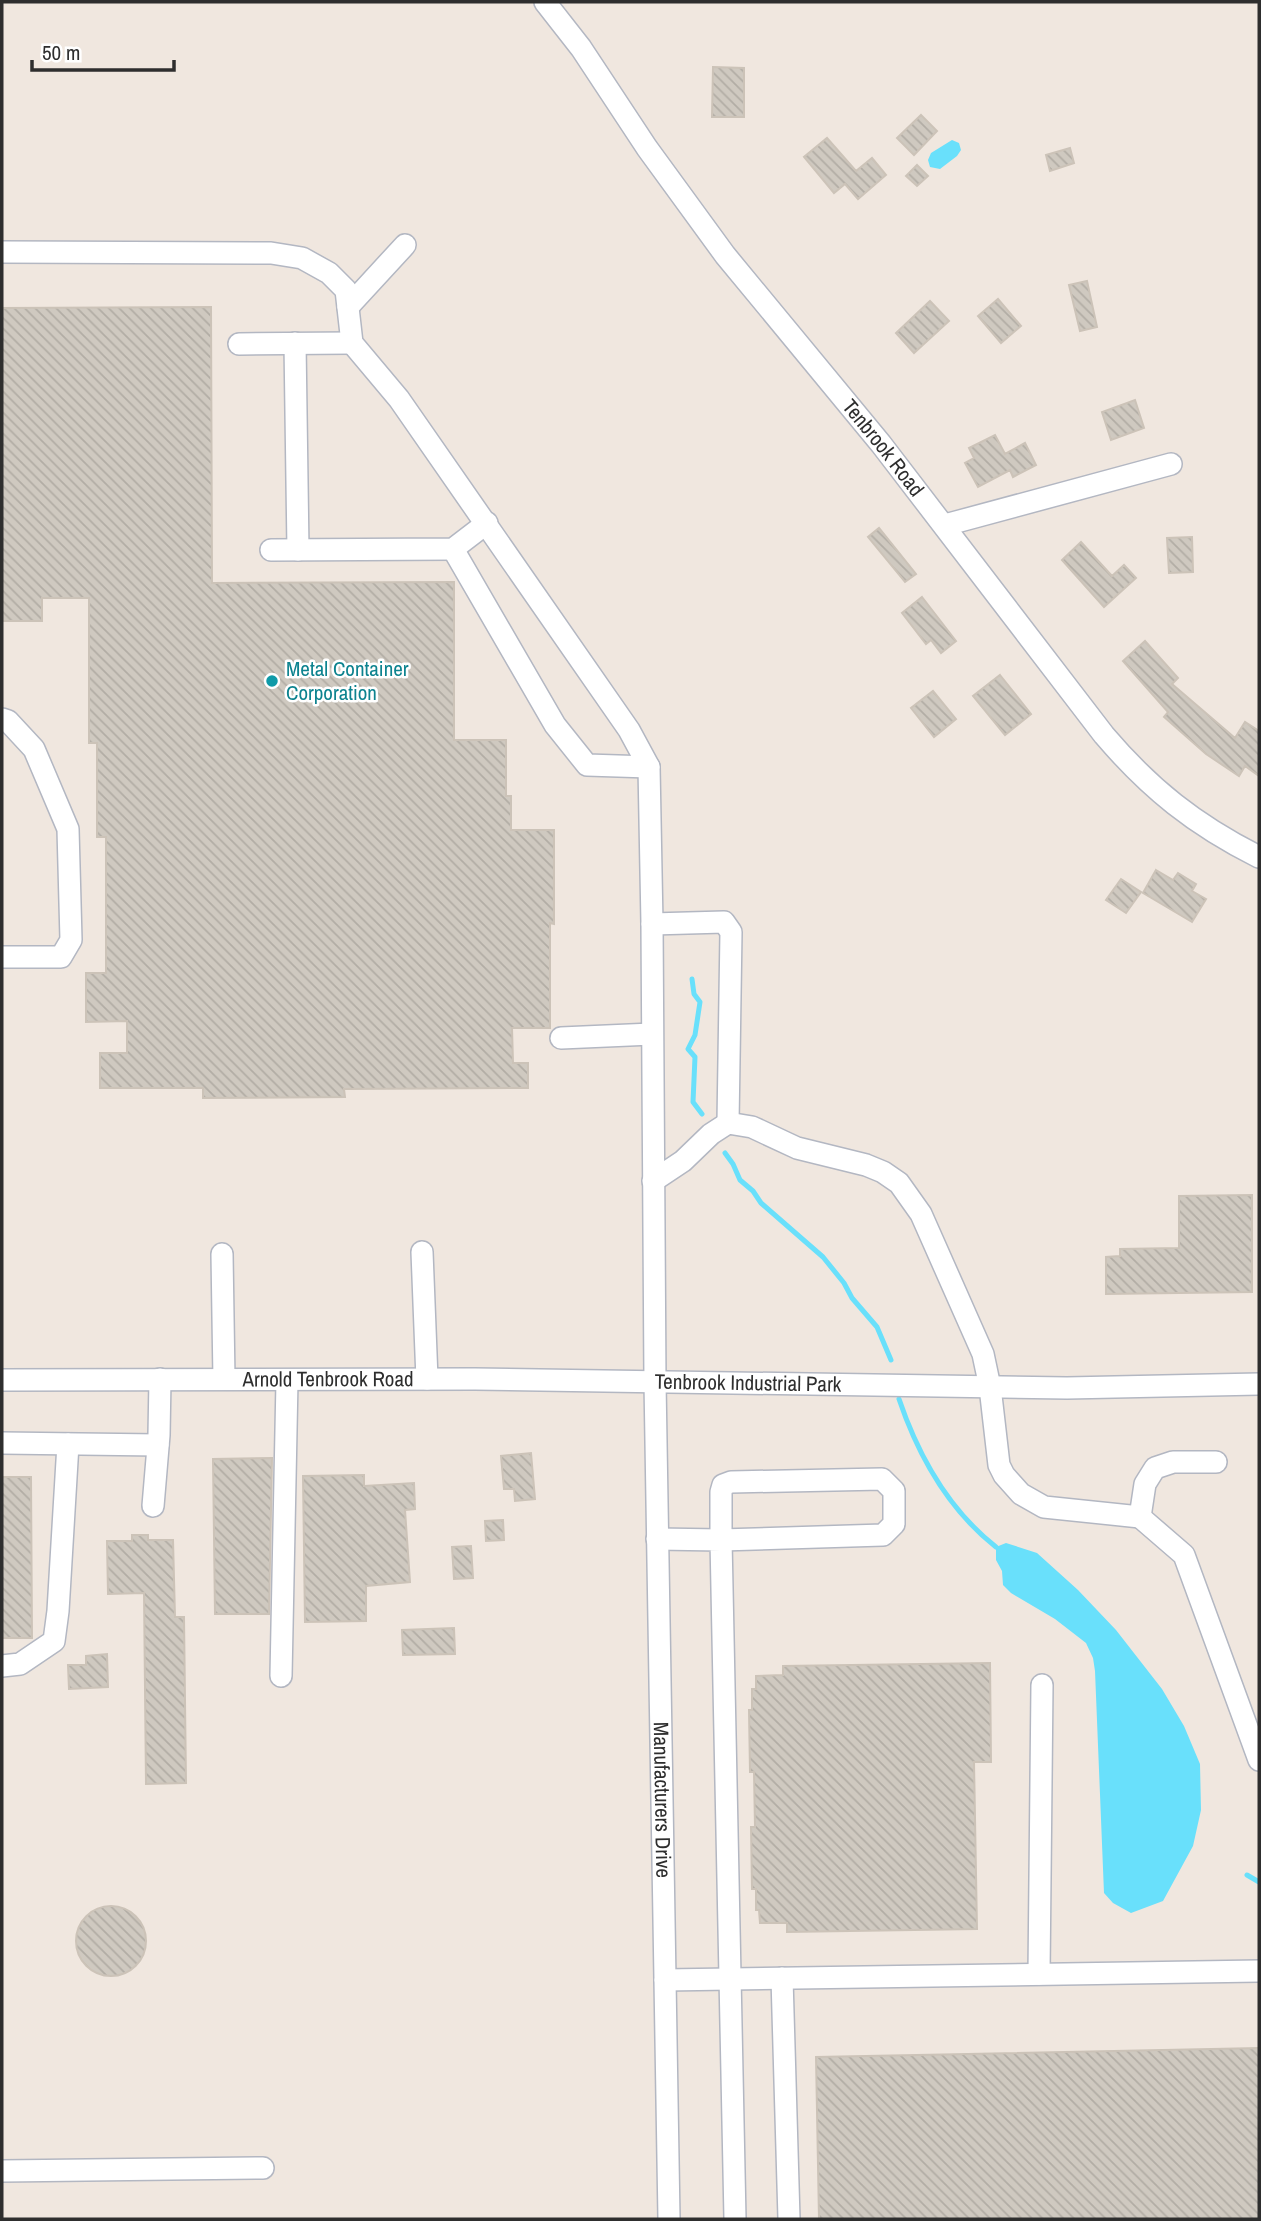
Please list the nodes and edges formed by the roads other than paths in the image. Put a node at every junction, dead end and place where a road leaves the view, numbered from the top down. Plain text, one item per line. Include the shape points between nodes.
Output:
1 (545, 2) edge
2 (405, 245) dead end
3 (2, 252) edge
4 (348, 307) junction
5 (295, 343) junction
6 (352, 343) junction
7 (239, 344) dead end
8 (1171, 464) dead end
9 (487, 523) junction
10 (945, 524) junction
11 (271, 550) dead end
12 (298, 550) junction
13 (453, 550) junction
14 (2, 719) edge
15 (649, 767) junction
16 (1259, 857) edge
17 (652, 924) junction
18 (2, 957) edge
19 (652, 1034) junction
20 (561, 1038) dead end
21 (727, 1123) junction
22 (653, 1181) junction
23 (422, 1252) dead end
24 (222, 1254) dead end
25 (160, 1379) junction
26 (224, 1379) junction
27 (427, 1379) junction
28 (2, 1380) edge
29 (287, 1381) junction
30 (654, 1382) junction
31 (1259, 1384) edge
32 (990, 1387) junction
33 (2, 1443) edge
34 (68, 1444) junction
35 (158, 1445) junction
36 (1216, 1462) dead end
37 (153, 1506) dead end
38 (1140, 1517) junction
39 (657, 1539) junction
40 (721, 1540) junction
41 (2, 1666) edge
42 (281, 1676) dead end
43 (1042, 1685) dead end
44 (1259, 1760) edge
45 (1259, 1971) edge
46 (1039, 1974) junction
47 (782, 1978) junction
48 (729, 1979) junction
49 (665, 1980) junction
50 (263, 2168) dead end
51 (2, 2171) edge
52 (670, 2219) edge
53 (735, 2219) edge
54 (789, 2219) edge

1 - 10 street, Tenbrook Road via 717,244
2 - 4 street
3 - 4 street via 271,253 302,258 329,272 346,290
4 - 6 street
5 - 6 street
5 - 7 street
5 - 12 street
6 - 9 street via 399,399
8 - 10 street
9 - 13 street
9 - 15 street via 629,730
10 - 16 street, Tenbrook Road via 1129,764 1184,813
11 - 12 street
12 - 13 street
13 - 15 street via 555,725 587,765
14 - 18 street via 34,749 68,829 71,940 61,957
15 - 17 street, Tenbrook Industrial Park
17 - 19 street, Tenbrook Industrial Park
17 - 21 street via 724,922 731,932
19 - 20 street
19 - 22 street, Tenbrook Industrial Park
21 - 22 street
21 - 32 street via 752,1128 797,1148 866,1165 899,1183 927,1227 983,1354
22 - 30 street, Tenbrook Industrial Park
23 - 27 street
24 - 26 street
25 - 26 street, Arnold Tenbrook Road
25 - 28 street, Arnold Tenbrook Road
25 - 35 street
26 - 29 street, Arnold Tenbrook Road
27 - 29 street, Arnold Tenbrook Road
27 - 30 street, Arnold Tenbrook Road
29 - 42 street
30 - 32 street, Tenbrook Industrial Park
30 - 39 street, Manufacturers Drive
31 - 32 street, Tenbrook Industrial Park
32 - 38 street via 999,1465 1021,1494 1057,1510
33 - 34 street
34 - 35 street
34 - 41 street via 54,1641 20,1664
35 - 37 street
36 - 38 street via 1173,1462 1155,1468 1146,1484
38 - 44 street via 1184,1555
39 - 40 street
39 - 49 street, Manufacturers Drive
40 - 40 street via 883,1535 894,1524 894,1491 883,1479 731,1482 723,1485 721,1492
40 - 48 street
43 - 46 street
45 - 46 street
46 - 47 street
47 - 48 street
47 - 54 street
48 - 49 street
48 - 53 street
49 - 52 street, Manufacturers Drive
50 - 51 street

